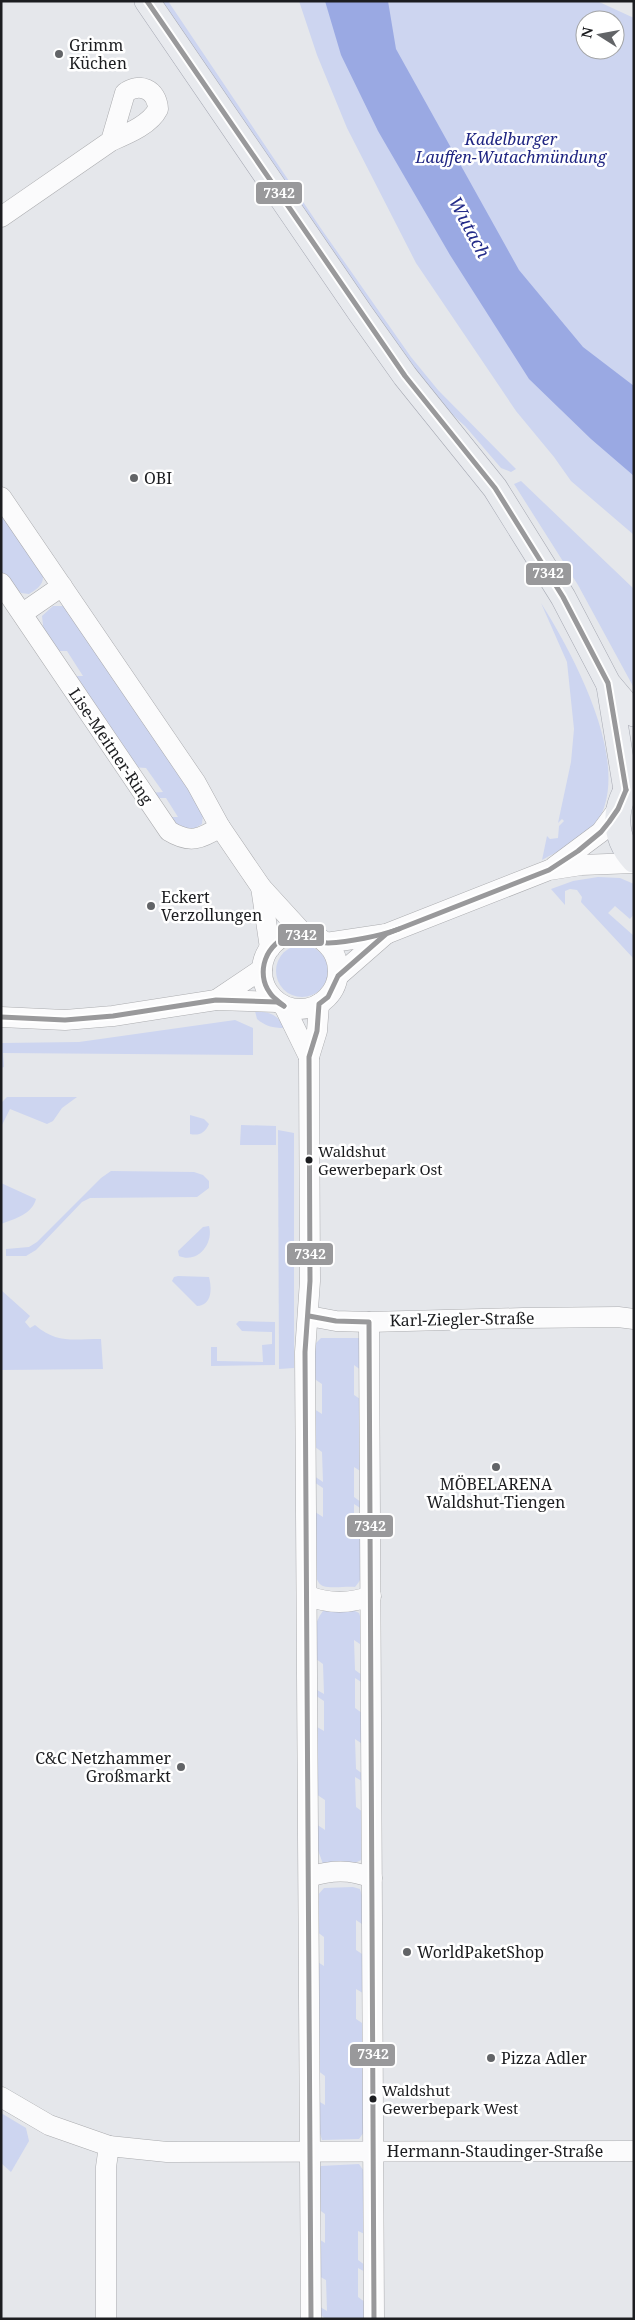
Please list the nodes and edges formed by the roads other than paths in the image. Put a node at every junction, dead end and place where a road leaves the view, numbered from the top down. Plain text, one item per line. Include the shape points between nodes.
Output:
1 (147, 1) edge
2 (110, 141) dead end
3 (1, 217) edge
4 (1, 496) edge
5 (1, 582) edge
6 (62, 586) junction
7 (23, 614) junction
8 (608, 683) junction
9 (634, 714) edge
10 (626, 792) edge
11 (220, 827) junction
12 (634, 861) edge
13 (549, 870) junction
14 (261, 887) junction
15 (303, 933) junction
16 (386, 934) junction
17 (326, 943) junction
18 (270, 948) junction
19 (262, 969) junction
20 (338, 976) junction
21 (216, 1000) junction
22 (281, 1004) junction
23 (319, 1004) junction
24 (1, 1017) edge
25 (309, 1057) junction
26 (309, 1316) junction
27 (634, 1319) edge
28 (369, 1322) junction
29 (308, 1596) junction
30 (371, 1596) junction
31 (309, 1877) junction
32 (372, 1878) junction
33 (1, 2097) edge
34 (109, 2146) junction
35 (634, 2151) edge
36 (309, 2152) junction
37 (374, 2152) junction
38 (106, 2319) edge
39 (311, 2319) edge
40 (374, 2319) edge

1 - 8 main road via 366,322 495,488 562,597
2 - 3 street
4 - 6 street
5 - 7 street, Lise-Meitner-Ring
6 - 7 street
6 - 11 street via 196,783
7 - 11 street, Lise-Meitner-Ring via 169,831 182,839 204,837
8 - 9 main road
8 - 10 main road
10 - 12 main road via 619,832
10 - 13 street via 601,832
11 - 14 street
12 - 13 street
13 - 16 street
14 - 15 street
14 - 18 street
15 - 17 street
15 - 18 street via 291,934
16 - 17 street
16 - 20 street
17 - 20 street via 337,964
18 - 19 street
19 - 21 street
19 - 22 street via 269,992
20 - 23 street via 331,992
21 - 22 street
21 - 24 street via 66,1020
22 - 23 street via 302,1009
22 - 25 street
23 - 25 street via 317,1031
25 - 26 street
26 - 28 street, Karl-Ziegler-Straße
26 - 29 street via 305,1352
27 - 28 street, Karl-Ziegler-Straße
28 - 30 street
29 - 30 street via 339,1603
29 - 31 street
30 - 32 street
31 - 32 street via 341,1871 358,1872
31 - 36 street
32 - 37 street
33 - 34 street, Hermann-Staudinger-Straße via 49,2125
34 - 36 street, Hermann-Staudinger-Straße via 167,2152
34 - 38 street via 106,2167
35 - 37 street, Hermann-Staudinger-Straße
36 - 37 street, Hermann-Staudinger-Straße
36 - 39 street
37 - 40 street

